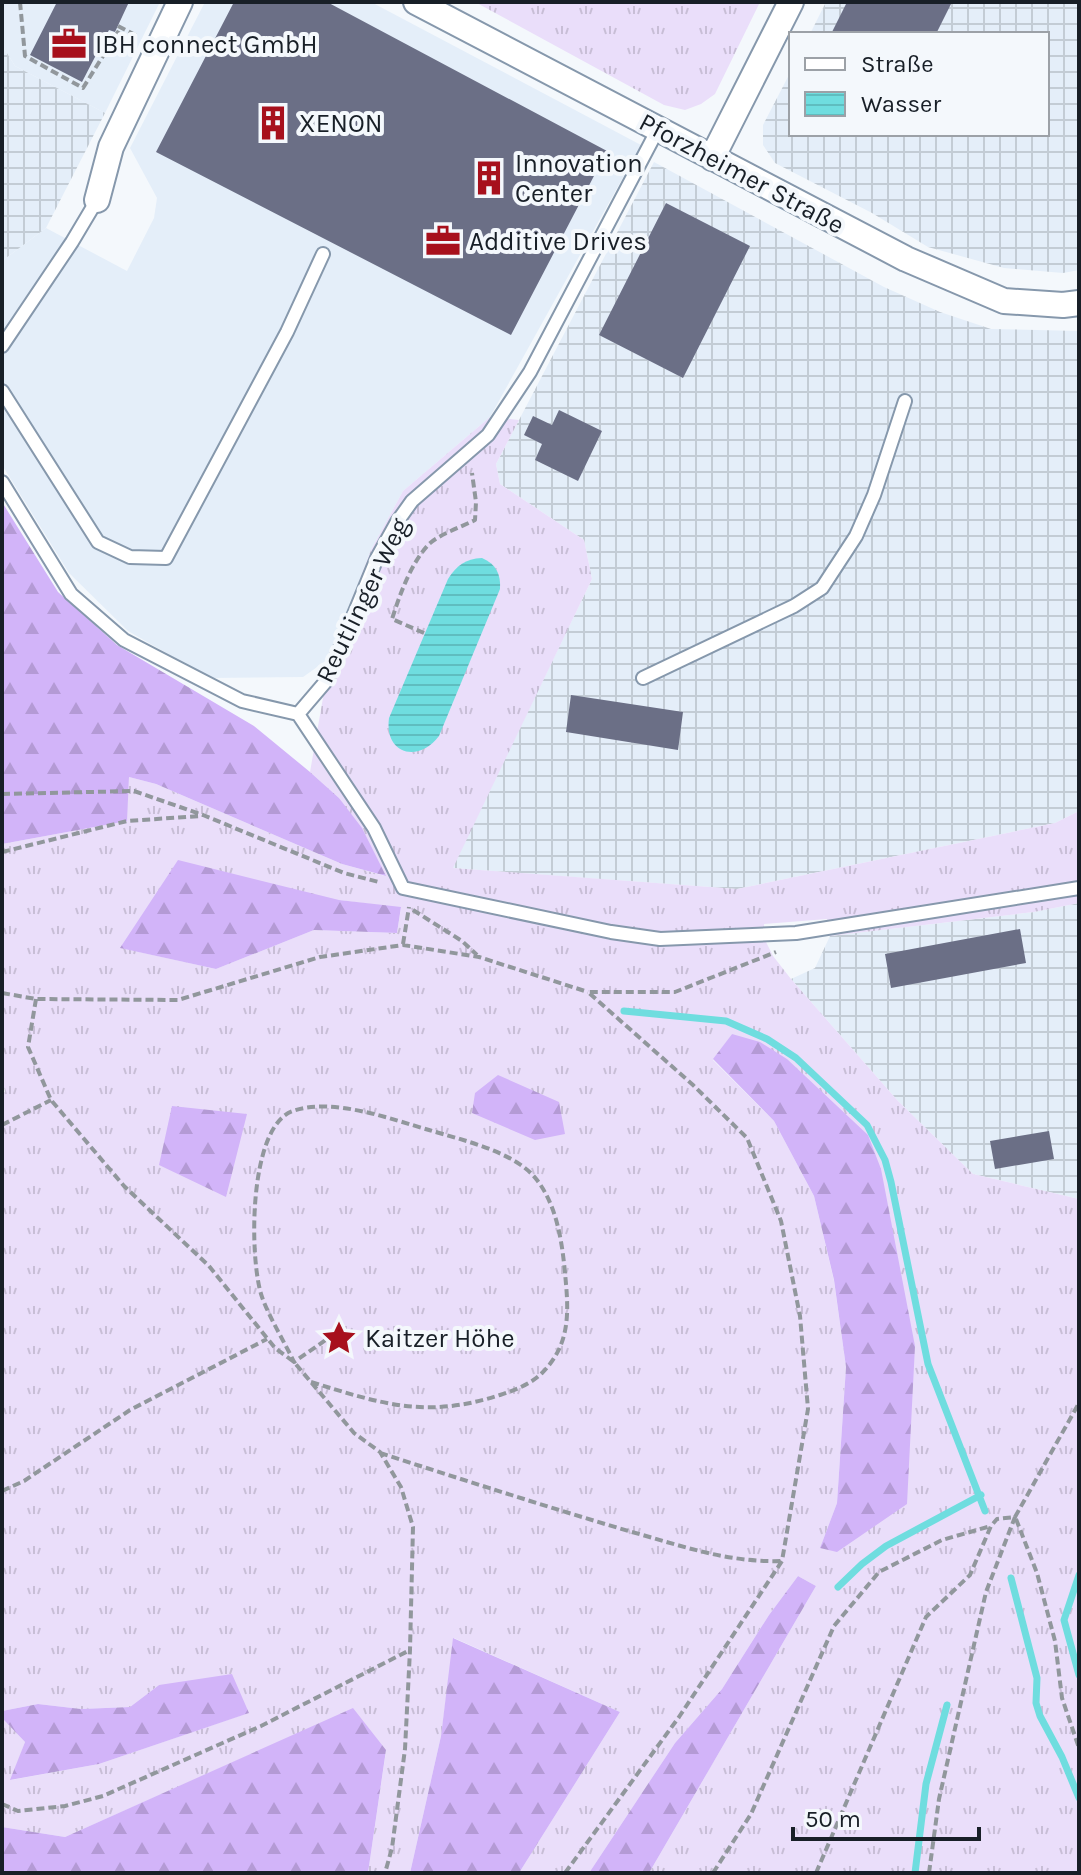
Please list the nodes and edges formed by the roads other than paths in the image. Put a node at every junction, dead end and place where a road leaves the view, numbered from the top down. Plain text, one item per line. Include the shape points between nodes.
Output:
1 (180, 2) edge
2 (416, 2) edge
3 (791, 2) edge
4 (658, 129) junction
5 (712, 158) junction
6 (97, 200) joint
7 (323, 254) dead end
8 (1079, 303) edge
9 (2, 346) edge
10 (2, 391) edge
11 (905, 401) dead end
12 (2, 482) edge
13 (643, 678) dead end
14 (298, 714) junction
15 (1079, 888) edge

1 - 6 street via 111,147
2 - 4 street, Pforzheimer Straße
3 - 5 street
4 - 5 street, Pforzheimer Straße
4 - 14 lane, Reutlinger Weg via 530,372 488,435 412,501 397,522 327,680
5 - 8 street, Pforzheimer Straße via 906,259 1004,301
6 - 9 lane
7 - 10 lane via 166,558 130,557 98,542
11 - 13 lane via 856,536 822,588
12 - 14 lane via 71,594 124,640 242,701
14 - 15 lane via 374,828 403,888 660,939 796,933

